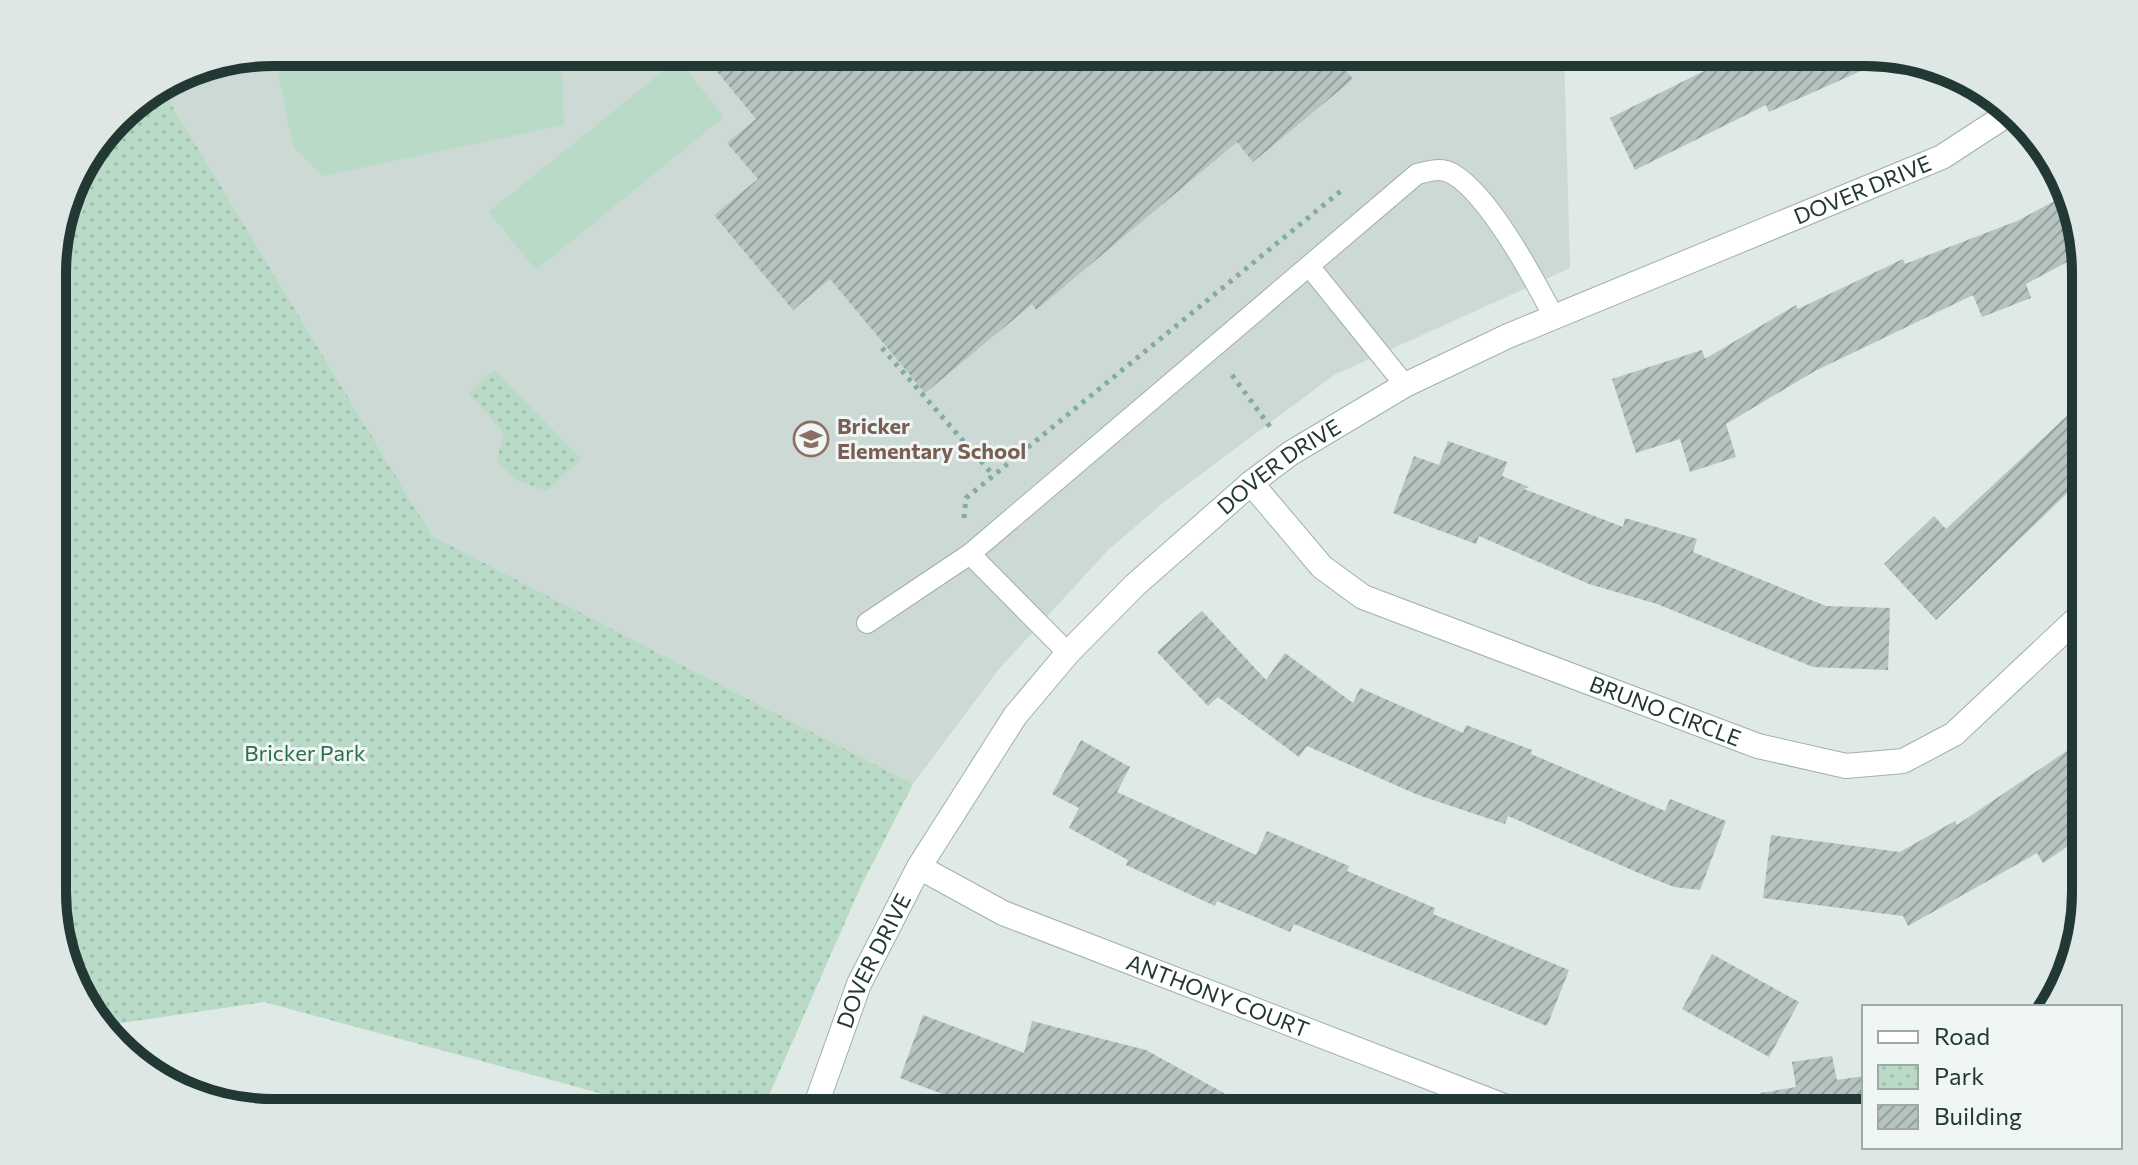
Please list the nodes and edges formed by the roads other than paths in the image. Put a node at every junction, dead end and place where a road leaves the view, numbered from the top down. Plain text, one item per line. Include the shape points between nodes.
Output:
1 (2003, 118) edge
2 (1309, 266) junction
3 (1554, 317) junction
4 (1405, 385) junction
5 (1251, 483) junction
6 (970, 554) junction
7 (867, 623) dead end
8 (2072, 623) edge
9 (1068, 653) junction
10 (919, 867) junction
11 (818, 1099) edge
12 (1486, 1099) edge

1 - 3 street, DOVER DRIVE via 1942,157
2 - 3 lane via 1417,174 1451,172 1521,255
2 - 4 lane
2 - 6 lane
3 - 4 street, DOVER DRIVE
4 - 5 street, DOVER DRIVE
5 - 8 street, BRUNO CIRCLE via 1322,567 1363,597 1758,746 1846,766 1903,761 1954,734
5 - 9 street, DOVER DRIVE via 1135,585
6 - 7 lane
6 - 9 lane
9 - 10 street, DOVER DRIVE via 1015,716
10 - 11 street, DOVER DRIVE via 859,984
10 - 12 street, ANTHONY COURT via 1003,913

